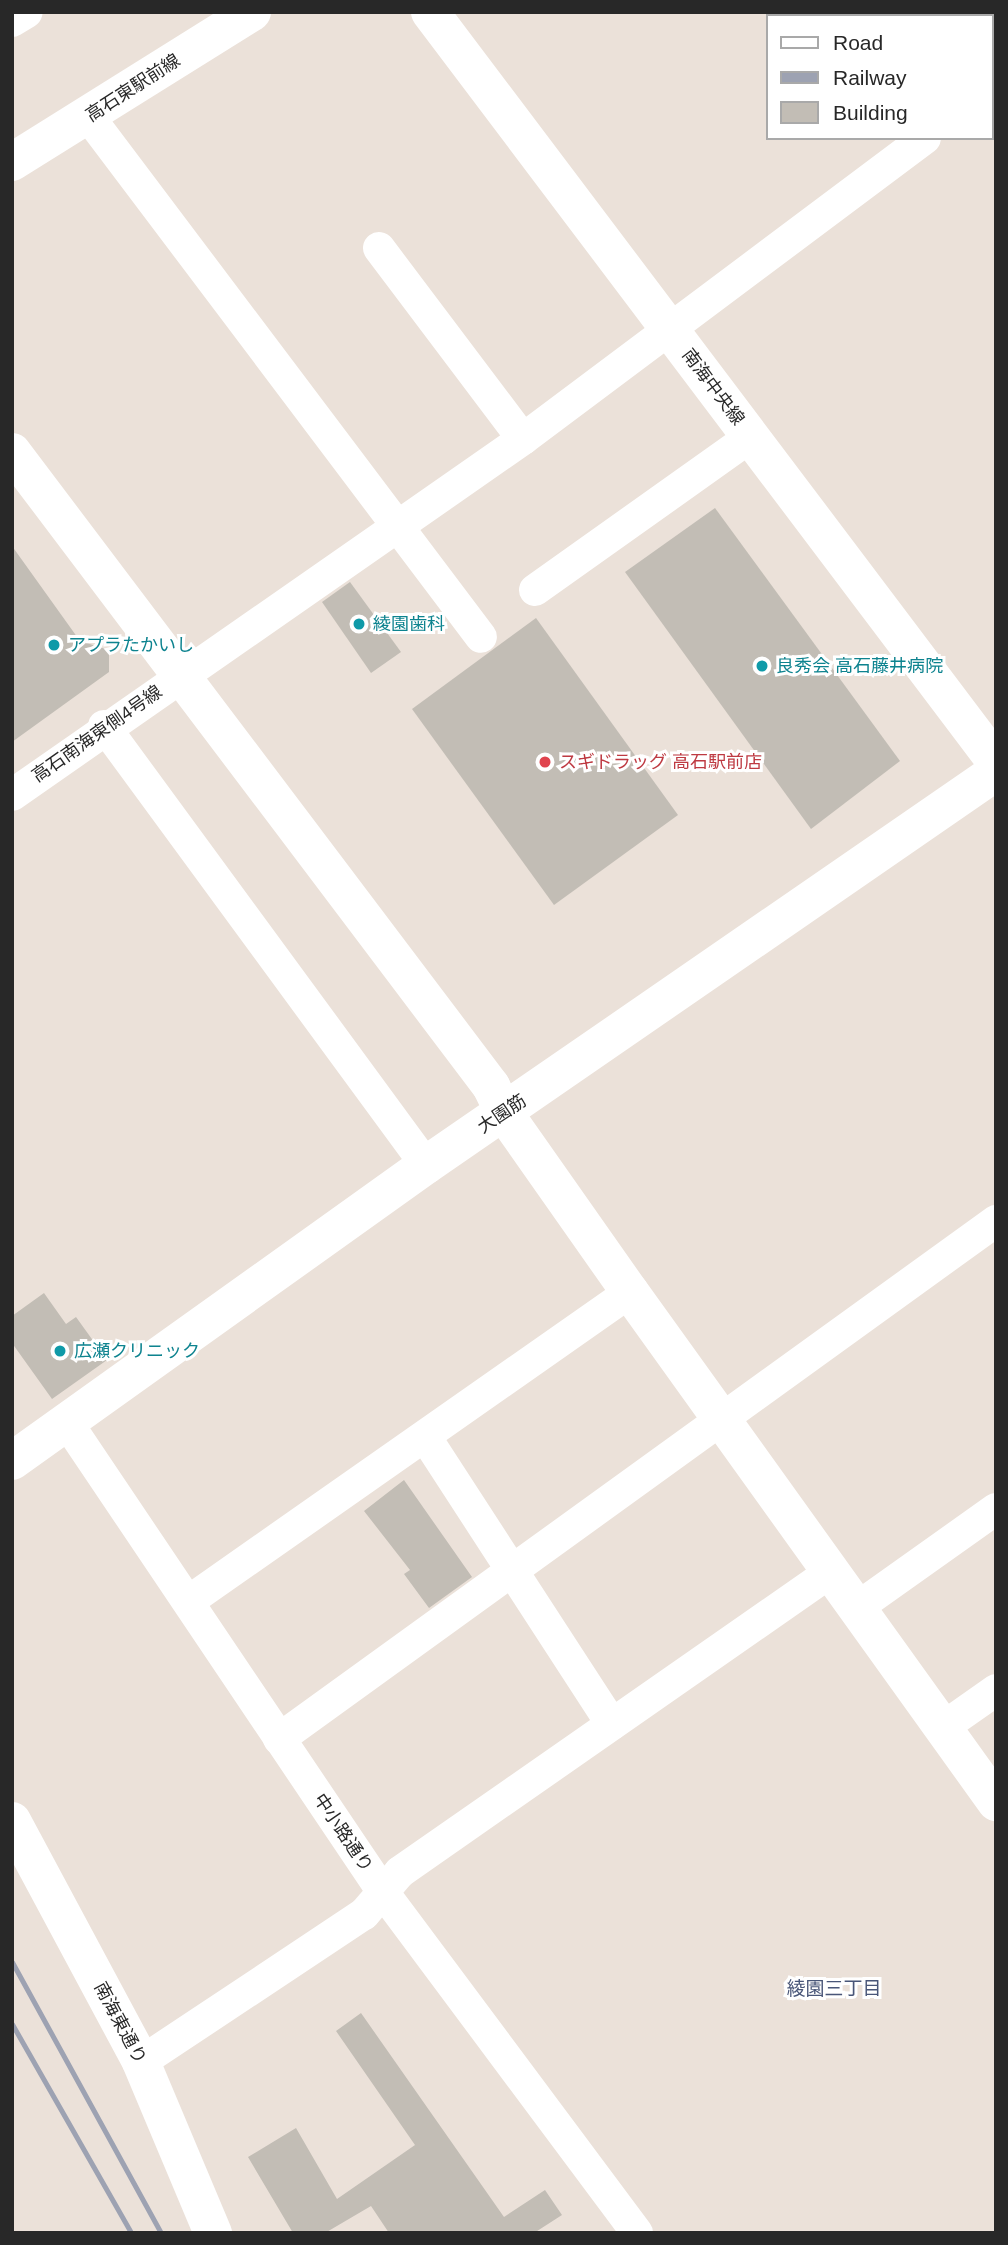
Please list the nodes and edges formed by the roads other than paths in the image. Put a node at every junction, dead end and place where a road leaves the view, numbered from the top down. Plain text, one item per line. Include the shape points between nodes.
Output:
1 (27, 12) edge
2 (252, 12) edge
3 (430, 12) edge
4 (12, 21) edge
5 (89, 117) junction
6 (922, 140) edge
7 (12, 162) edge
8 (379, 248) dead end
9 (671, 332) junction
10 (750, 437) junction
11 (523, 439) junction
12 (12, 452) edge
13 (397, 526) junction
14 (535, 590) dead end
15 (481, 637) dead end
16 (182, 674) junction
17 (104, 726) junction
18 (996, 762) edge
19 (996, 772) edge
20 (12, 795) edge
21 (504, 1113) junction
22 (426, 1165) junction
23 (996, 1222) edge
24 (630, 1292) junction
25 (66, 1421) junction
26 (723, 1421) junction
27 (426, 1437) junction
28 (12, 1461) edge
29 (996, 1509) edge
30 (832, 1571) junction
31 (514, 1572) junction
32 (189, 1601) junction
33 (858, 1606) junction
34 (996, 1690) edge
35 (612, 1724) junction
36 (942, 1728) junction
37 (279, 1739) junction
38 (996, 1802) edge
39 (12, 1821) edge
40 (383, 1892) junction
41 (141, 2062) junction
42 (213, 2233) edge
43 (637, 2233) edge

1 - 4 street
2 - 5 street, 高石東駅前線
3 - 9 street, 南海中央線
5 - 7 street, 高石東駅前線
5 - 13 street
6 - 9 street, 高石南海東側4号線 via 686,315
8 - 11 street
9 - 10 street, 南海中央線
9 - 11 street, 高石南海東側4号線
10 - 14 street
10 - 18 street, 南海中央線
11 - 13 street, 高石南海東側4号線
12 - 16 street
13 - 15 street
13 - 16 street, 高石南海東側4号線
16 - 17 street, 高石南海東側4号線
16 - 21 street via 483,1074
17 - 20 street, 高石南海東側4号線
17 - 22 street
19 - 21 street, 大園筋
21 - 22 street, 大園筋
21 - 24 street
22 - 25 street, 大園筋
23 - 26 street
24 - 26 street
24 - 27 street
25 - 28 street, 大園筋
25 - 32 street, 中小路通り
26 - 30 street
26 - 31 street
27 - 31 street
27 - 32 street
29 - 33 street
30 - 33 street
30 - 35 street
31 - 35 street
31 - 37 street
32 - 37 street, 中小路通り
33 - 36 street
34 - 36 street
35 - 40 street via 400,1872
36 - 38 street
37 - 40 street, 中小路通り
39 - 41 street, 南海東通り
40 - 41 street via 364,1914
40 - 43 street, 中小路通り
41 - 42 street, 南海東通り

